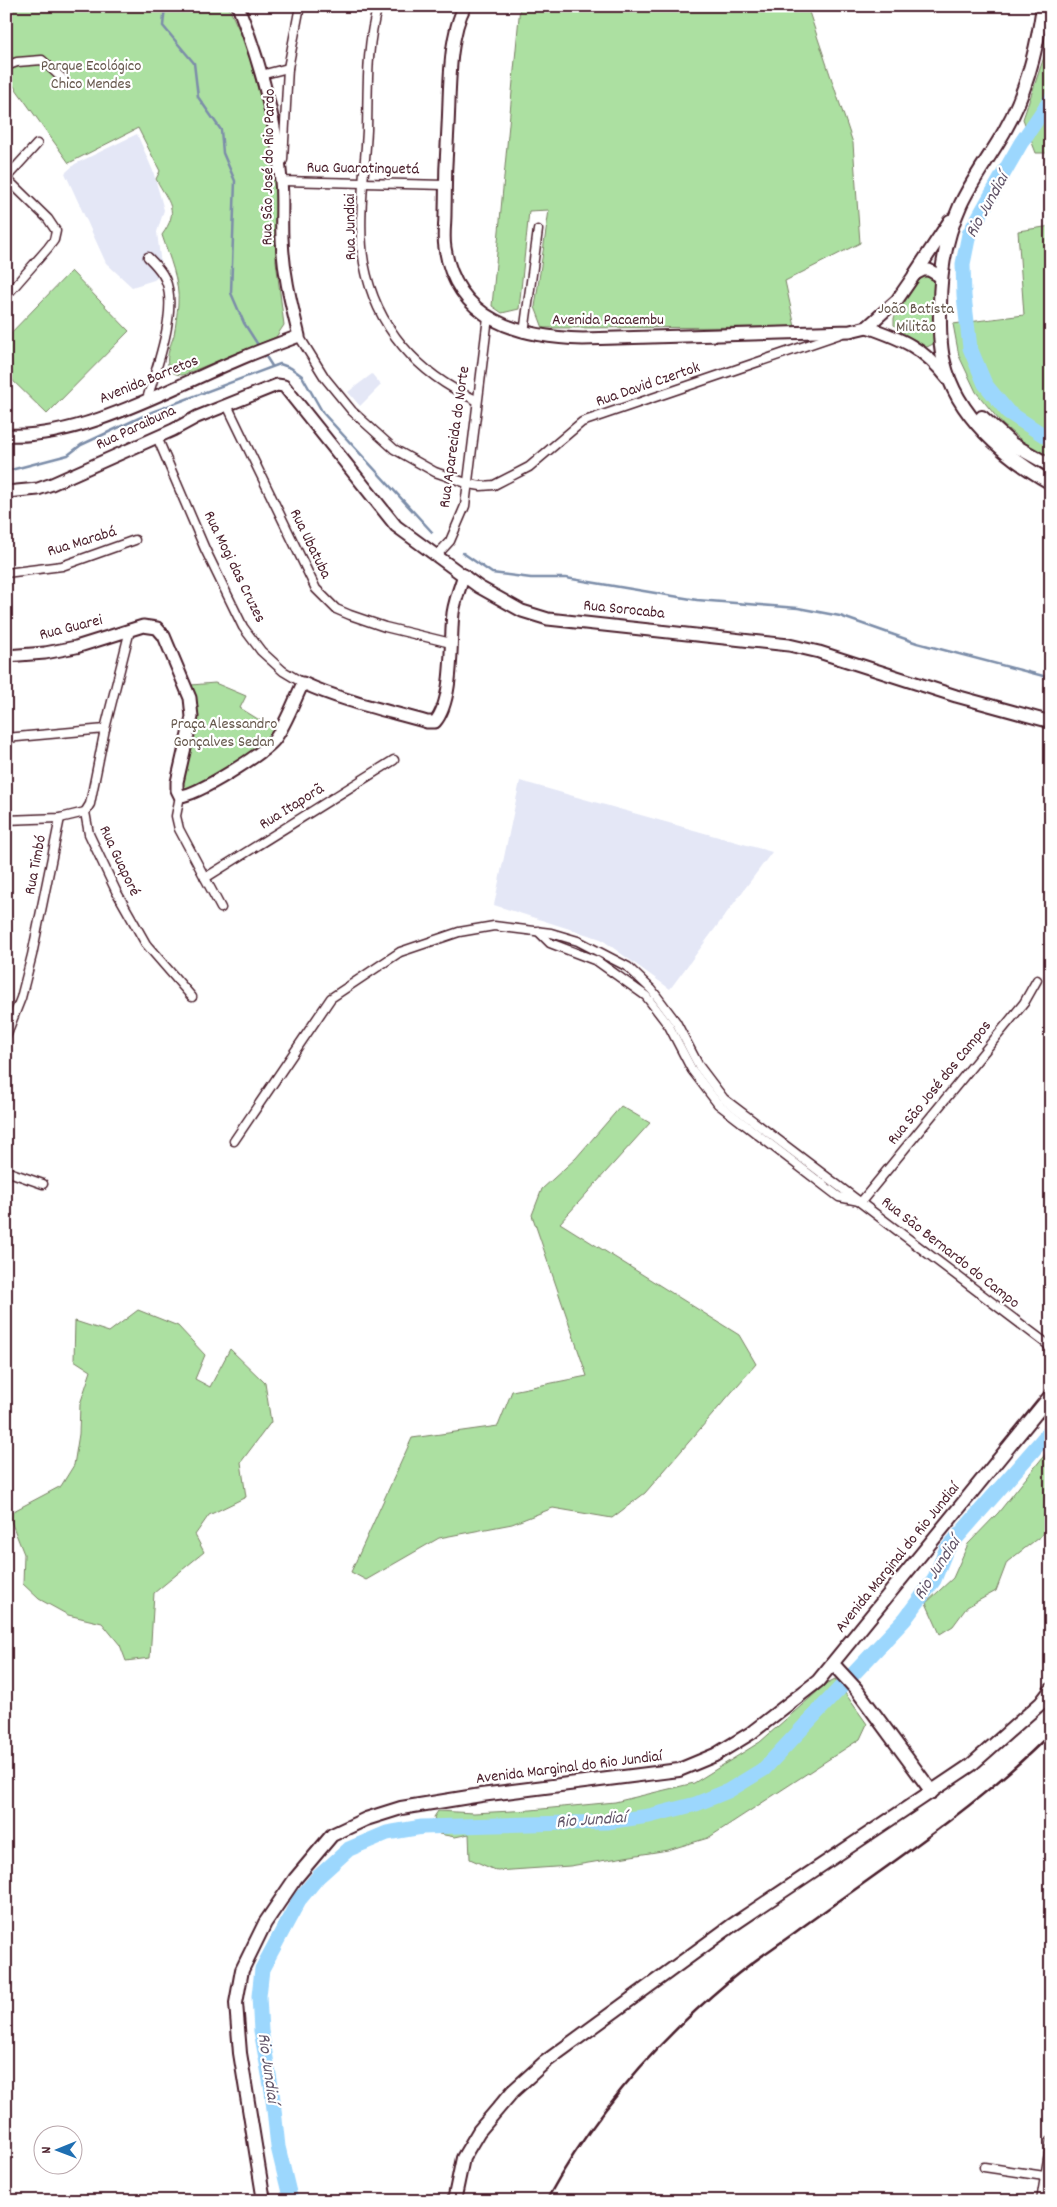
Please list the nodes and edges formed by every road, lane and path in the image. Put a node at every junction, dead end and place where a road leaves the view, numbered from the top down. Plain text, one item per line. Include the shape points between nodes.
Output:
1 (238, 6) edge
2 (300, 6) edge
3 (378, 6) edge
4 (465, 6) edge
5 (1043, 6) edge
6 (6, 66) edge
7 (288, 68) junction
8 (261, 75) junction
9 (64, 80) dead end
10 (37, 144) dead end
11 (6, 178) edge
12 (282, 181) junction
13 (364, 184) junction
14 (445, 185) junction
15 (960, 206) junction
16 (538, 230) dead end
17 (148, 257) dead end
18 (915, 274) junction
19 (941, 276) junction
20 (6, 296) edge
21 (488, 317) junction
22 (867, 327) junction
23 (850, 331) junction
24 (524, 333) junction
25 (299, 336) junction
26 (950, 382) junction
27 (277, 385) joint
28 (147, 400) junction
29 (476, 400) junction
30 (227, 405) junction
31 (6, 435) edge
32 (157, 437) junction
33 (1051, 466) edge
34 (1025, 468) junction
35 (1051, 475) edge
36 (1051, 483) edge
37 (469, 484) junction
38 (6, 492) edge
39 (135, 540) dead end
40 (437, 555) junction
41 (6, 573) edge
42 (464, 575) junction
43 (130, 630) junction
44 (451, 643) junction
45 (6, 656) edge
46 (303, 683) junction
47 (1051, 722) edge
48 (105, 729) junction
49 (6, 738) edge
50 (394, 760) dead end
51 (180, 796) junction
52 (85, 812) junction
53 (60, 818) junction
54 (6, 820) edge
55 (205, 878) junction
56 (221, 908) dead end
57 (538, 931) junction
58 (1038, 980) dead end
59 (192, 996) dead end
60 (7, 1036) edge
61 (234, 1141) dead end
62 (6, 1171) edge
63 (43, 1184) dead end
64 (861, 1202) junction
65 (1049, 1346) edge
66 (1051, 1395) edge
67 (836, 1666) junction
68 (1051, 1690) edge
69 (932, 1792) junction
70 (1051, 2141) edge
71 (984, 2167) dead end
72 (1048, 2177) edge
73 (264, 2201) edge
74 (454, 2201) edge
75 (1041, 2201) edge

1 - 8 street
2 - 7 street, Rua São José do Rio Pardo
3 - 13 street, Rua Jundiai via 370,53
4 - 14 street, Avenida Pacaembu via 452,50
5 - 15 main road via 1033,60 1020,99
6 - 9 street via 42,60
7 - 8 street
7 - 12 street, Rua São José do Rio Pardo
8 - 12 street
10 - 11 street
11 - 20 street via 56,231 48,248
12 - 13 street, Rua Guaratinguetá
12 - 25 street, Rua São José do Rio Pardo via 286,279
13 - 14 street, Rua Guaratinguetá
13 - 29 street, Rua Jundiai via 364,262 371,291 388,324 405,349 428,373 453,390
14 - 21 street, Avenida Pacaembu via 444,245 448,262 467,299
15 - 18 main road
15 - 19 main road via 945,251
16 - 24 street
17 - 28 street via 164,276 169,302 165,339
18 - 19 street via 929,270
18 - 22 street, Avenida Pacaembu via 897,300
19 - 26 main road via 941,341
19 - 33 main road via 947,283 952,360 967,396 995,430 1030,456
21 - 24 street, Avenida Pacaembu
21 - 29 street, Rua Aparecida do Norte
22 - 23 street, Avenida Pacaembu
22 - 26 street via 902,339 926,354
23 - 24 street, Avenida Pacaembu via 583,339
23 - 37 street, Rua David Czertok via 582,422 529,467 510,478 494,485
25 - 28 street, Avenida Barretos
25 - 37 street, Rua São José do Rio Pardo via 326,378 352,411 375,433 415,462
26 - 34 main road via 961,403 994,444
27 - 30 street, Rua Paraibuna
27 - 40 street, Rua Sorocaba via 289,390 396,526
28 - 31 street, Avenida Barretos via 62,430
29 - 37 street, Rua Aparecida do Norte
30 - 32 street, Rua Paraibuna
30 - 44 street, Rua Ubatuba via 316,589 336,609 350,615
32 - 38 street, Rua Paraibuna via 52,484 38,489
32 - 46 street, Rua Mogi das Cruzes via 243,627 283,672
34 - 35 main road
34 - 36 main road
37 - 40 street, Rua Aparecida do Norte via 461,519 450,541
39 - 41 street, Rua Marabá via 62,566
40 - 42 street, Rua Sorocaba
42 - 44 street via 453,610
42 - 47 street, Rua Sorocaba via 501,600 535,616 789,645
43 - 45 street, Rua Guarei via 76,647
43 - 48 street, Rua Guaporé
43 - 51 street, Rua Guarei via 143,626 157,628 164,636 190,698 192,717 177,782
44 - 46 street, Rua Mogi das Cruzes via 447,697 442,714 435,722 324,693
46 - 51 street via 275,740 260,753 199,790
48 - 49 street
48 - 52 street, Rua Guaporé via 90,804
50 - 55 street, Rua Itaporã
51 - 55 street via 176,816
52 - 53 street
52 - 59 street, Rua Guaporé via 89,834 101,861 146,944
53 - 54 street
53 - 60 street, Rua Timbó via 32,955
55 - 56 street
57 - 61 street, Rua São Bernardo do Campo via 494,926 459,932 400,952 331,998
57 - 64 street, Rua São Bernardo do Campo via 550,943 597,961 646,996 670,1026 692,1070 718,1104 839,1197
57 - 64 street, Rua São Bernardo do Campo via 578,941 628,967 652,990 676,1022 699,1066 724,1098
58 - 64 street, Rua São José dos Campos via 1024,1002
62 - 63 street
64 - 65 street, Rua São Bernardo do Campo
66 - 67 main road, Avenida Marginal do Rio Jundiaí
67 - 69 main road
67 - 73 main road, Avenida Marginal do Rio Jundiaí via 763,1726 715,1754 679,1770 401,1808 366,1819 332,1835 295,1879 265,1923 242,1970 236,2003 240,2053
68 - 69 main road via 1041,1703 971,1765
69 - 74 main road via 731,1926 546,2062 493,2111 479,2131 463,2158
70 - 72 street
71 - 72 street
72 - 75 street

